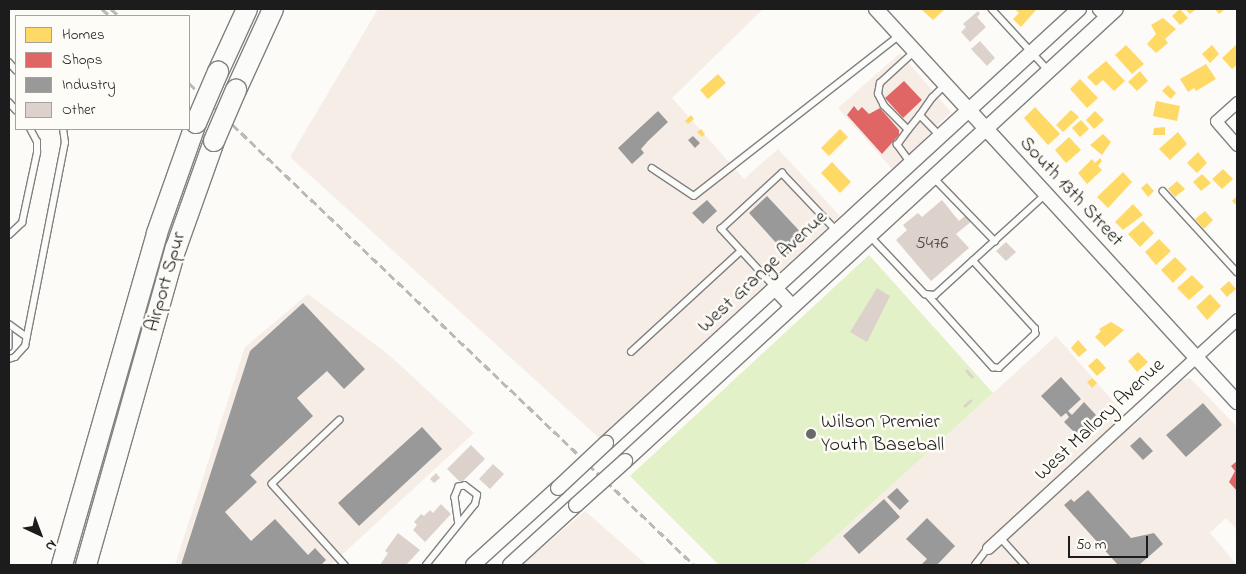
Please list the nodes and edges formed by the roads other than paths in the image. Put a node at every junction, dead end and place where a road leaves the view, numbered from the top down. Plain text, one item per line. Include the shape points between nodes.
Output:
1 (247, 9) edge
2 (272, 9) edge
3 (876, 9) edge
4 (992, 9) edge
5 (1079, 9) edge
6 (1107, 12) edge
7 (900, 35) junction
8 (915, 51) junction
9 (1032, 52) junction
10 (1048, 70) junction
11 (946, 85) junction
12 (1237, 102) edge
13 (969, 110) junction
14 (920, 115) junction
15 (985, 128) junction
16 (31, 130) edge
17 (64, 130) edge
18 (908, 130) junction
19 (940, 136) junction
20 (1237, 145) edge
21 (910, 164) junction
22 (652, 168) dead end
23 (932, 176) junction
24 (895, 178) junction
25 (1163, 191) dead end
26 (1046, 194) junction
27 (912, 196) junction
28 (837, 231) junction
29 (9, 235) edge
30 (869, 236) junction
31 (995, 241) junction
32 (741, 251) junction
33 (973, 260) junction
34 (1237, 272) edge
35 (775, 288) junction
36 (930, 296) junction
37 (792, 306) junction
38 (1237, 319) edge
39 (9, 324) edge
40 (9, 332) edge
41 (27, 337) junction
42 (9, 347) edge
43 (631, 352) dead end
44 (1196, 357) junction
45 (9, 359) edge
46 (1237, 402) edge
47 (340, 420) dead end
48 (459, 524) junction
49 (1000, 537) junction
50 (988, 548) joint
51 (62, 565) edge
52 (86, 565) edge
53 (345, 565) edge
54 (426, 565) edge
55 (473, 565) edge
56 (510, 565) edge
57 (975, 565) edge
58 (1025, 565) edge

1 - 51 highway, Airport Spur, bridge via 196,123 157,233
2 - 52 highway, Airport Spur, bridge via 214,140 176,248
3 - 7 street, South 13th Street
4 - 9 lane
5 - 9 street, West Grange Avenue
6 - 10 street
7 - 8 street, South 13th Street
7 - 22 lane via 694,196
8 - 11 street, South 13th Street
8 - 18 lane via 880,83 878,94 884,106
9 - 10 lane
9 - 13 street, West Grange Avenue
10 - 15 street
11 - 13 street, South 13th Street
11 - 14 lane
12 - 20 street via 1216,121
13 - 15 street, South 13th Street
13 - 19 street, West Grange Avenue
14 - 18 lane
14 - 19 lane
15 - 23 street
15 - 26 street, South 13th Street
16 - 29 lane via 37,142 37,153 22,223
17 - 41 lane via 65,143
18 - 21 lane via 896,145
19 - 21 street, West Grange Avenue
21 - 24 street, West Grange Avenue
23 - 27 street
23 - 31 lane
24 - 27 street
24 - 28 street, West Grange Avenue
25 - 34 lane
26 - 31 lane
26 - 44 street, South 13th Street
27 - 30 street
28 - 32 lane via 782,173 721,229
28 - 35 street, West Grange Avenue
30 - 36 lane
30 - 37 street
31 - 33 lane
32 - 35 lane
32 - 43 lane
33 - 36 lane via 935,296
33 - 36 lane via 1035,329 1035,334 999,368 993,367
35 - 37 street
35 - 55 street, West Grange Avenue, bridge
37 - 56 street, bridge
38 - 44 street, West Mallory Avenue
39 - 41 lane
40 - 42 lane
41 - 45 lane via 22,352
44 - 46 street, South 13th Street
44 - 49 street, West Mallory Avenue
47 - 53 lane via 272,484
48 - 48 lane via 477,500 477,495 465,486 459,488 456,496
48 - 54 lane
49 - 50 street, West Mallory Avenue
49 - 58 lane
50 - 57 lane

